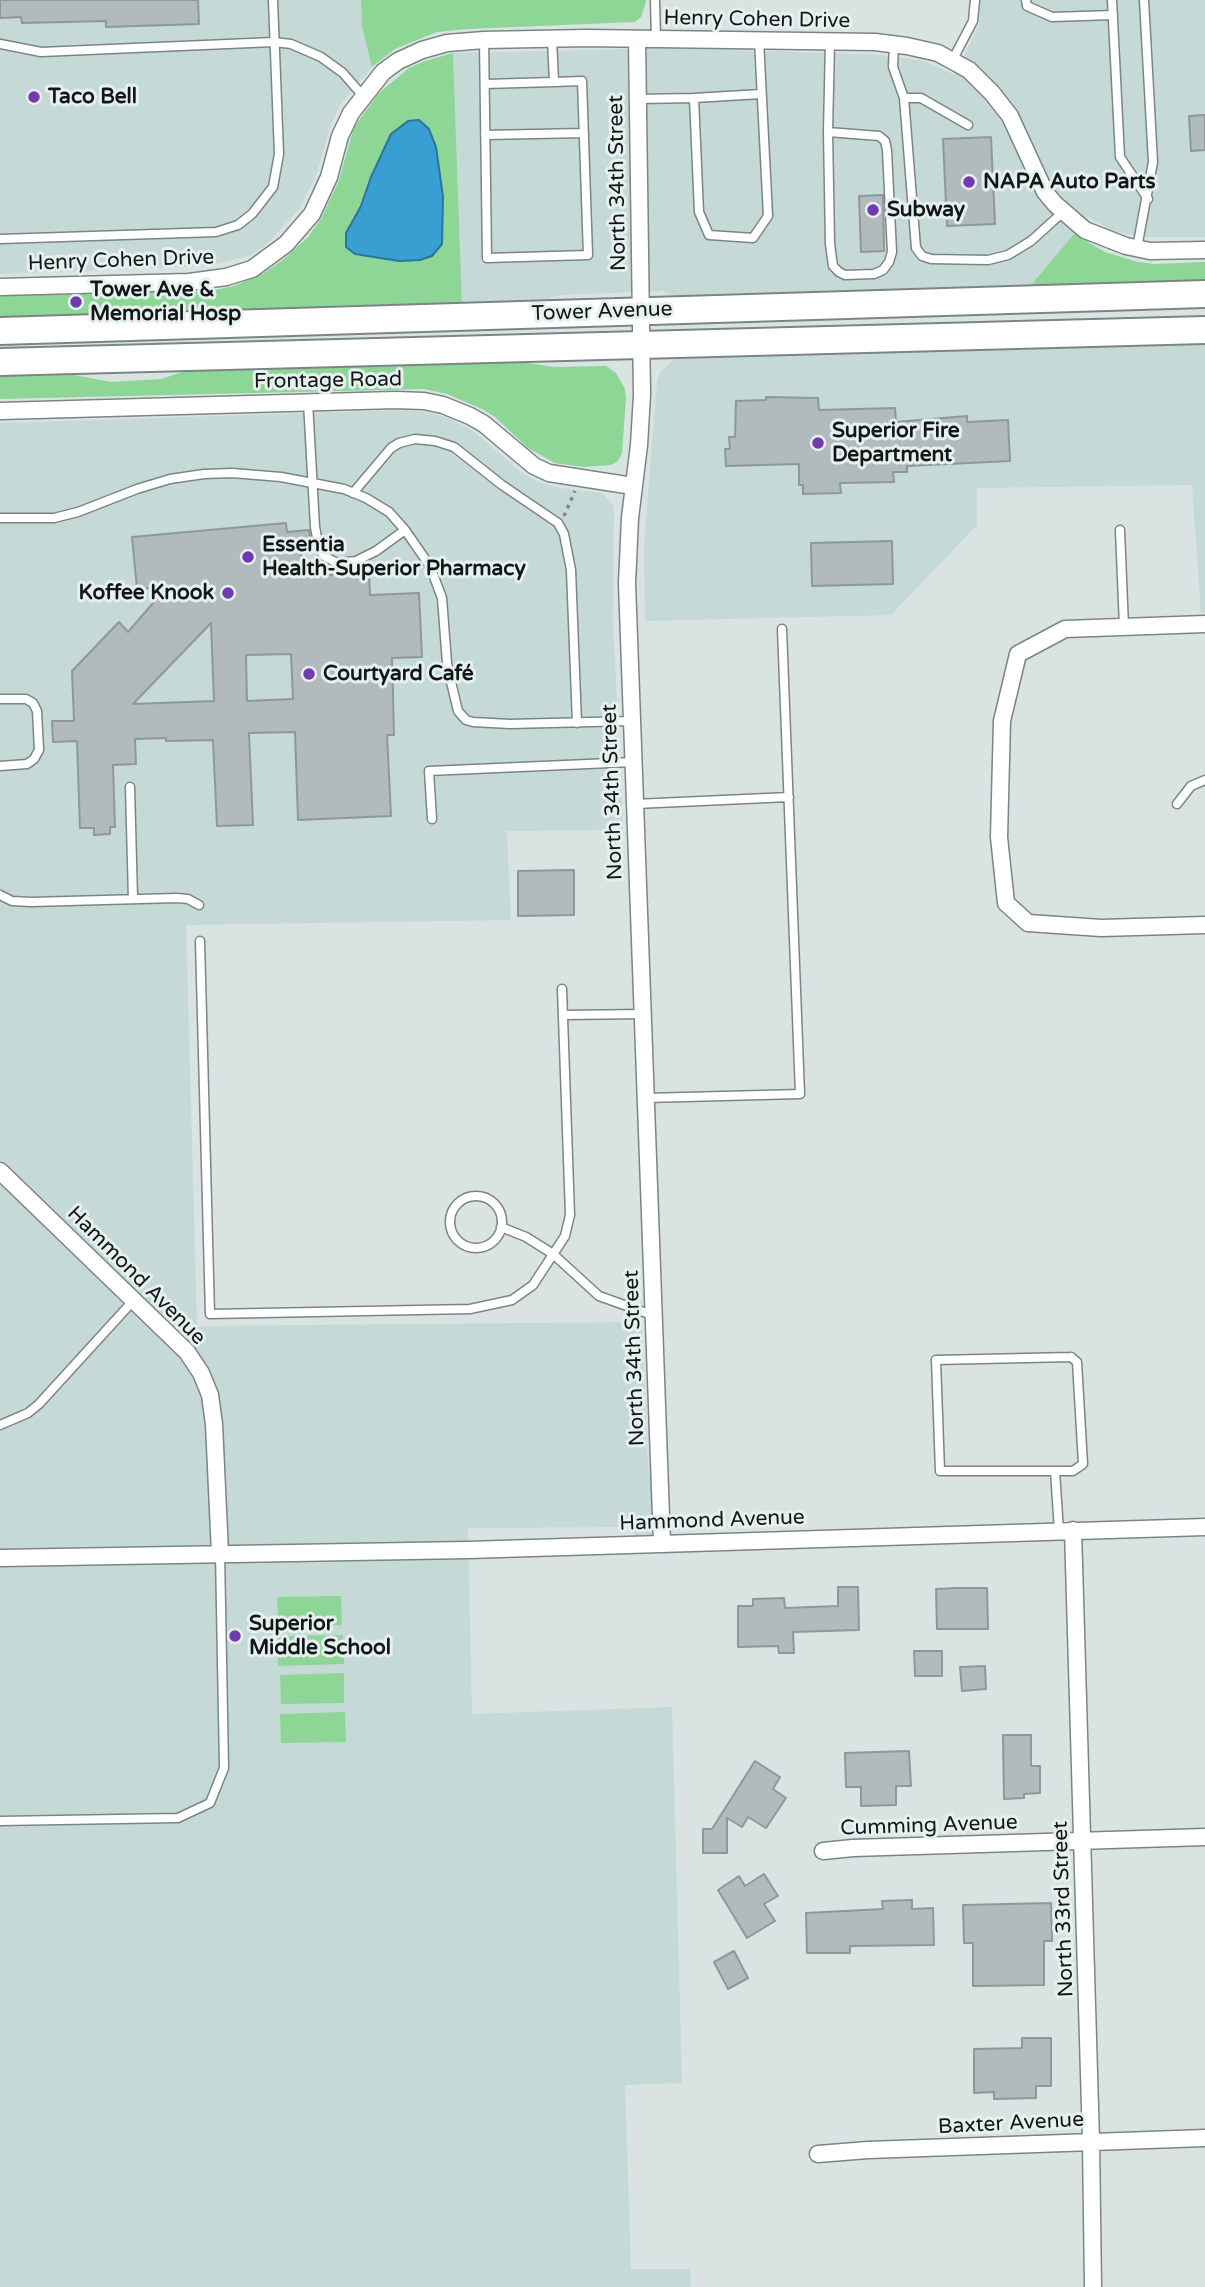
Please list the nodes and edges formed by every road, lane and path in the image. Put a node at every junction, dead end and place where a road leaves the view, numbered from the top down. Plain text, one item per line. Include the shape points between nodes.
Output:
1 (273, 0) edge
2 (655, 0) edge
3 (975, 0) edge
4 (1026, 0) edge
5 (1112, 0) edge
6 (1144, 0) edge
7 (1113, 15) junction
8 (552, 39) junction
9 (637, 39) junction
10 (656, 39) junction
11 (484, 40) junction
12 (759, 40) junction
13 (830, 41) junction
14 (274, 42) junction
15 (0, 44) edge
16 (894, 44) junction
17 (952, 61) junction
18 (554, 82) junction
19 (485, 84) junction
20 (761, 94) junction
21 (363, 96) junction
22 (694, 98) junction
23 (904, 98) junction
24 (638, 99) junction
25 (968, 125) dead end
26 (828, 132) junction
27 (584, 133) junction
28 (485, 135) junction
29 (1148, 199) junction
30 (1063, 212) junction
31 (0, 239) edge
32 (1137, 248) junction
33 (1205, 250) edge
34 (0, 287) edge
35 (1205, 294) edge
36 (641, 310) junction
37 (1205, 330) edge
38 (0, 331) edge
39 (642, 345) junction
40 (0, 362) edge
41 (308, 402) junction
42 (0, 411) edge
43 (577, 479) junction
44 (312, 483) junction
45 (633, 486) junction
46 (353, 493) junction
47 (0, 517) edge
48 (558, 523) junction
49 (405, 530) junction
50 (1120, 530) dead end
51 (1205, 624) edge
52 (1124, 627) junction
53 (782, 629) dead end
54 (0, 699) edge
55 (632, 721) junction
56 (577, 723) junction
57 (633, 762) junction
58 (0, 766) edge
59 (1205, 780) edge
60 (130, 787) dead end
61 (789, 797) junction
62 (635, 804) junction
63 (1177, 804) dead end
64 (432, 819) dead end
65 (0, 895) edge
66 (133, 899) junction
67 (199, 905) dead end
68 (1205, 925) edge
69 (200, 941) dead end
70 (562, 989) dead end
71 (643, 1014) junction
72 (563, 1015) junction
73 (646, 1098) junction
74 (0, 1171) edge
75 (501, 1227) junction
76 (553, 1254) junction
77 (133, 1301) junction
78 (655, 1315) junction
79 (0, 1425) edge
80 (1055, 1471) junction
81 (1205, 1527) edge
82 (1066, 1531) junction
83 (662, 1544) junction
84 (220, 1553) junction
85 (0, 1558) edge
86 (0, 1821) edge
87 (1205, 1837) edge
88 (1083, 1842) junction
89 (823, 1851) dead end
90 (1205, 2138) edge
91 (1091, 2141) junction
92 (818, 2154) dead end
93 (1093, 2287) edge

1 - 14 lane
2 - 10 lane
3 - 17 lane via 973,21
4 - 7 lane via 1027,6 1052,17
5 - 7 lane
6 - 29 lane via 1153,162
7 - 29 lane via 1120,157
8 - 9 street, Henry Cohen Drive
8 - 11 street, Henry Cohen Drive
8 - 18 lane
9 - 10 street, Henry Cohen Drive
9 - 24 street, North 34th Street
10 - 12 street, Henry Cohen Drive
11 - 19 lane
11 - 21 street, Henry Cohen Drive via 447,43 410,55 383,72
12 - 13 street, Henry Cohen Drive
12 - 20 lane
13 - 16 street, Henry Cohen Drive
13 - 26 lane
14 - 15 lane via 41,52
14 - 21 lane via 321,57 344,73
14 - 31 lane via 279,154 273,187 253,214 216,232
16 - 17 street, Henry Cohen Drive via 931,51
16 - 23 lane via 892,67
17 - 30 street, Henry Cohen Drive via 982,82 1010,116 1045,192
18 - 19 lane
18 - 27 lane via 582,81
19 - 28 lane
20 - 22 lane
20 - 22 lane via 768,216 753,238 709,235 699,212
21 - 34 street, Henry Cohen Drive via 340,136 312,214 286,244 252,269 189,282
22 - 24 lane
23 - 25 lane via 921,98
23 - 30 lane via 916,248 922,256 988,260 1008,255
24 - 36 street, North 34th Street
26 - 26 lane via 878,136 885,141 892,252 883,270 874,274 845,275 832,266
27 - 28 lane
27 - 28 lane via 588,255 487,258
29 - 32 lane
30 - 32 street, Henry Cohen Drive via 1085,230
32 - 33 street, Henry Cohen Drive
35 - 36 main road, Tower Avenue
36 - 38 main road, Tower Avenue
36 - 39 street, North 34th Street
37 - 39 main road, Tower Avenue
39 - 40 main road, Tower Avenue
39 - 45 street, North 34th Street via 641,426
41 - 42 street, Frontage Road
41 - 43 street, Frontage Road via 412,400 443,405 484,424 534,466
41 - 44 lane
43 - 45 street, Frontage Road
43 - 48 path via 571,505
44 - 46 lane
44 - 47 lane via 256,474 204,474 170,479 54,518
44 - 49 lane via 319,548 330,561 363,558
45 - 55 street, North 34th Street via 627,583
46 - 48 lane via 391,448 415,439 435,441 454,447
46 - 49 lane via 389,512
48 - 56 lane via 571,570
49 - 56 lane via 438,582 449,671 461,716 473,722
50 - 52 lane
51 - 52 street
52 - 68 street via 1065,629 1018,654 1002,721 999,837 1006,903 1028,923 1101,928
53 - 61 lane
54 - 58 lane via 33,703 39,750 27,764
55 - 56 lane
55 - 57 street, North 34th Street
57 - 62 street, North 34th Street
57 - 64 lane via 429,771
59 - 63 lane via 1191,786
60 - 66 lane
61 - 62 lane
61 - 73 lane via 800,1094
62 - 71 street, North 34th Street
65 - 66 lane via 31,902
66 - 67 lane via 183,898
69 - 76 lane via 210,1314 488,1307 512,1300 533,1284
70 - 72 lane
71 - 72 lane
71 - 73 street, North 34th Street
72 - 76 lane via 570,1215 565,1236
73 - 78 street, North 34th Street
74 - 77 street, Hammond Avenue
75 - 75 lane via 498,1210 486,1198 469,1197 451,1215 456,1239 470,1248 486,1246
75 - 76 lane
76 - 78 lane via 599,1296
77 - 79 lane via 39,1404
77 - 84 street, Hammond Avenue via 187,1353 210,1395
78 - 83 street, North 34th Street
80 - 80 lane via 940,1471 936,1360 1071,1357 1077,1362 1083,1464 1073,1471
80 - 82 lane
81 - 82 street, Hammond Avenue
82 - 83 street, Hammond Avenue
82 - 88 street, North 33rd Street
83 - 84 street, Hammond Avenue
84 - 85 street, Hammond Avenue
84 - 86 lane via 224,1768 210,1804 178,1818
87 - 88 street, Cumming Avenue
88 - 89 street, Cumming Avenue
88 - 91 street, North 33rd Street
90 - 91 street, Baxter Avenue
91 - 92 street, Baxter Avenue
91 - 93 street, North 33rd Street

